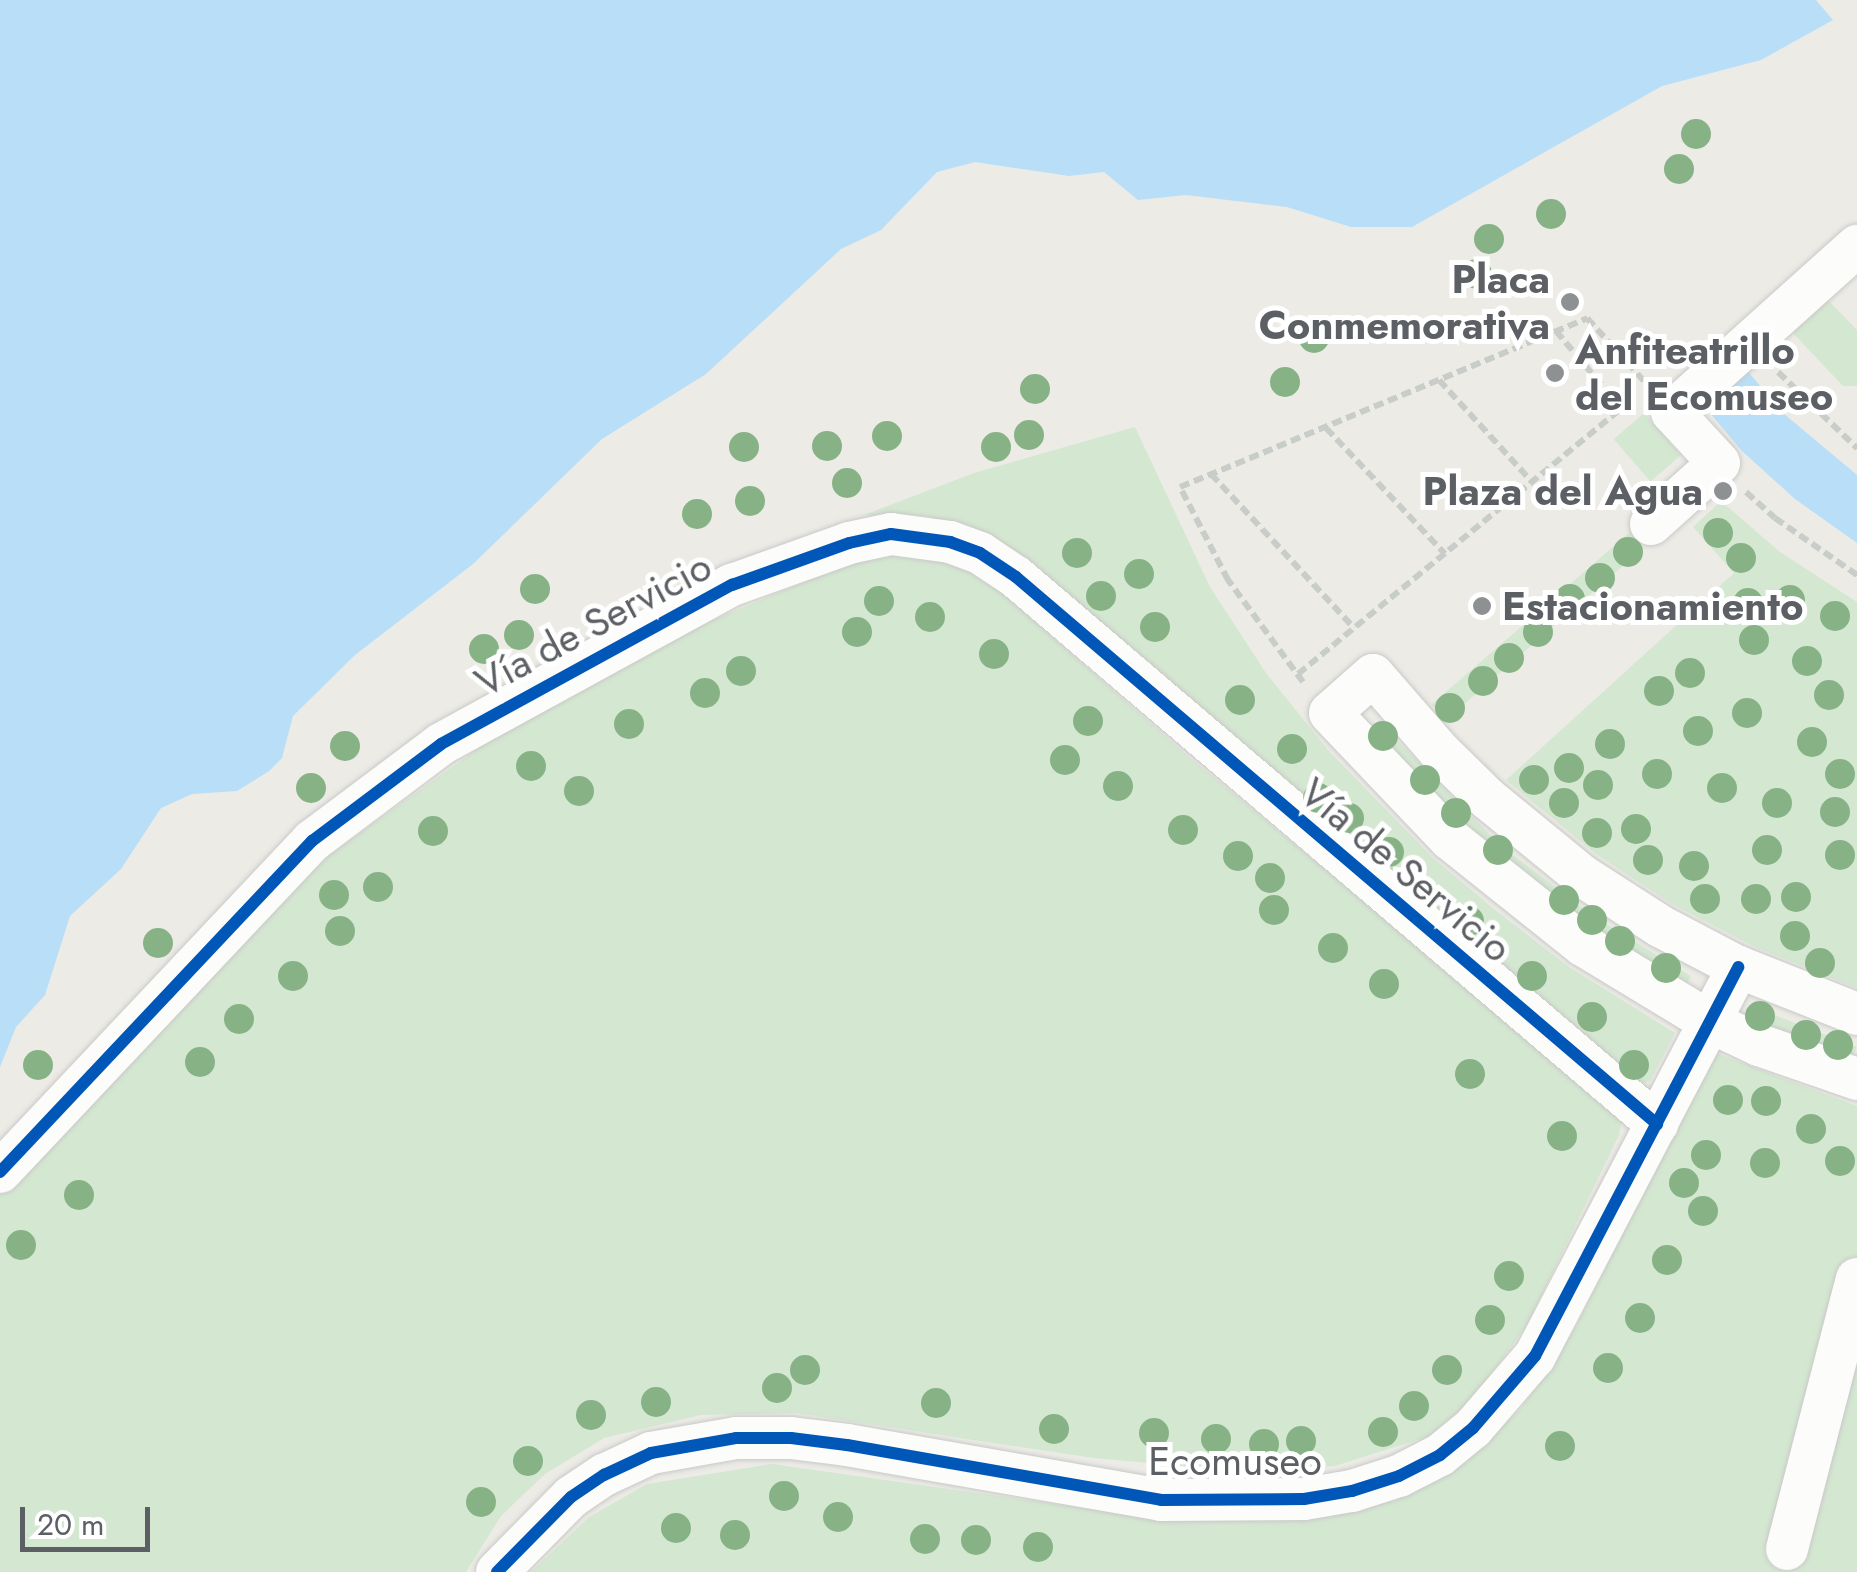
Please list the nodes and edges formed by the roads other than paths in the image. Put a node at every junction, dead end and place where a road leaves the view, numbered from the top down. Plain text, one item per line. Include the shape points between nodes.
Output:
1 (1857, 246) edge
2 (1650, 524) dead end
3 (1738, 968) junction
4 (1857, 1014) edge
5 (1710, 1022) junction
6 (1857, 1079) edge
7 (1657, 1124) junction
8 (0, 1172) edge
9 (1857, 1279) edge
10 (1787, 1548) dead end
11 (497, 1572) edge

1 - 2 street via 1751,342 1671,397 1719,462
3 - 4 street
3 - 5 street, Ecomuseo
3 - 5 street via 1597,885 1508,817 1374,676 1330,713 1450,839 1510,890 1583,945
5 - 6 street
5 - 7 street, Ecomuseo
7 - 8 street, Vía de Servicio via 1016,578 950,542 891,534 732,585 441,744 312,841
7 - 11 street, Ecomuseo via 1534,1356 1473,1428 1399,1476 1304,1500 1161,1500 847,1445 736,1438 651,1453 604,1475 571,1497
9 - 10 street

